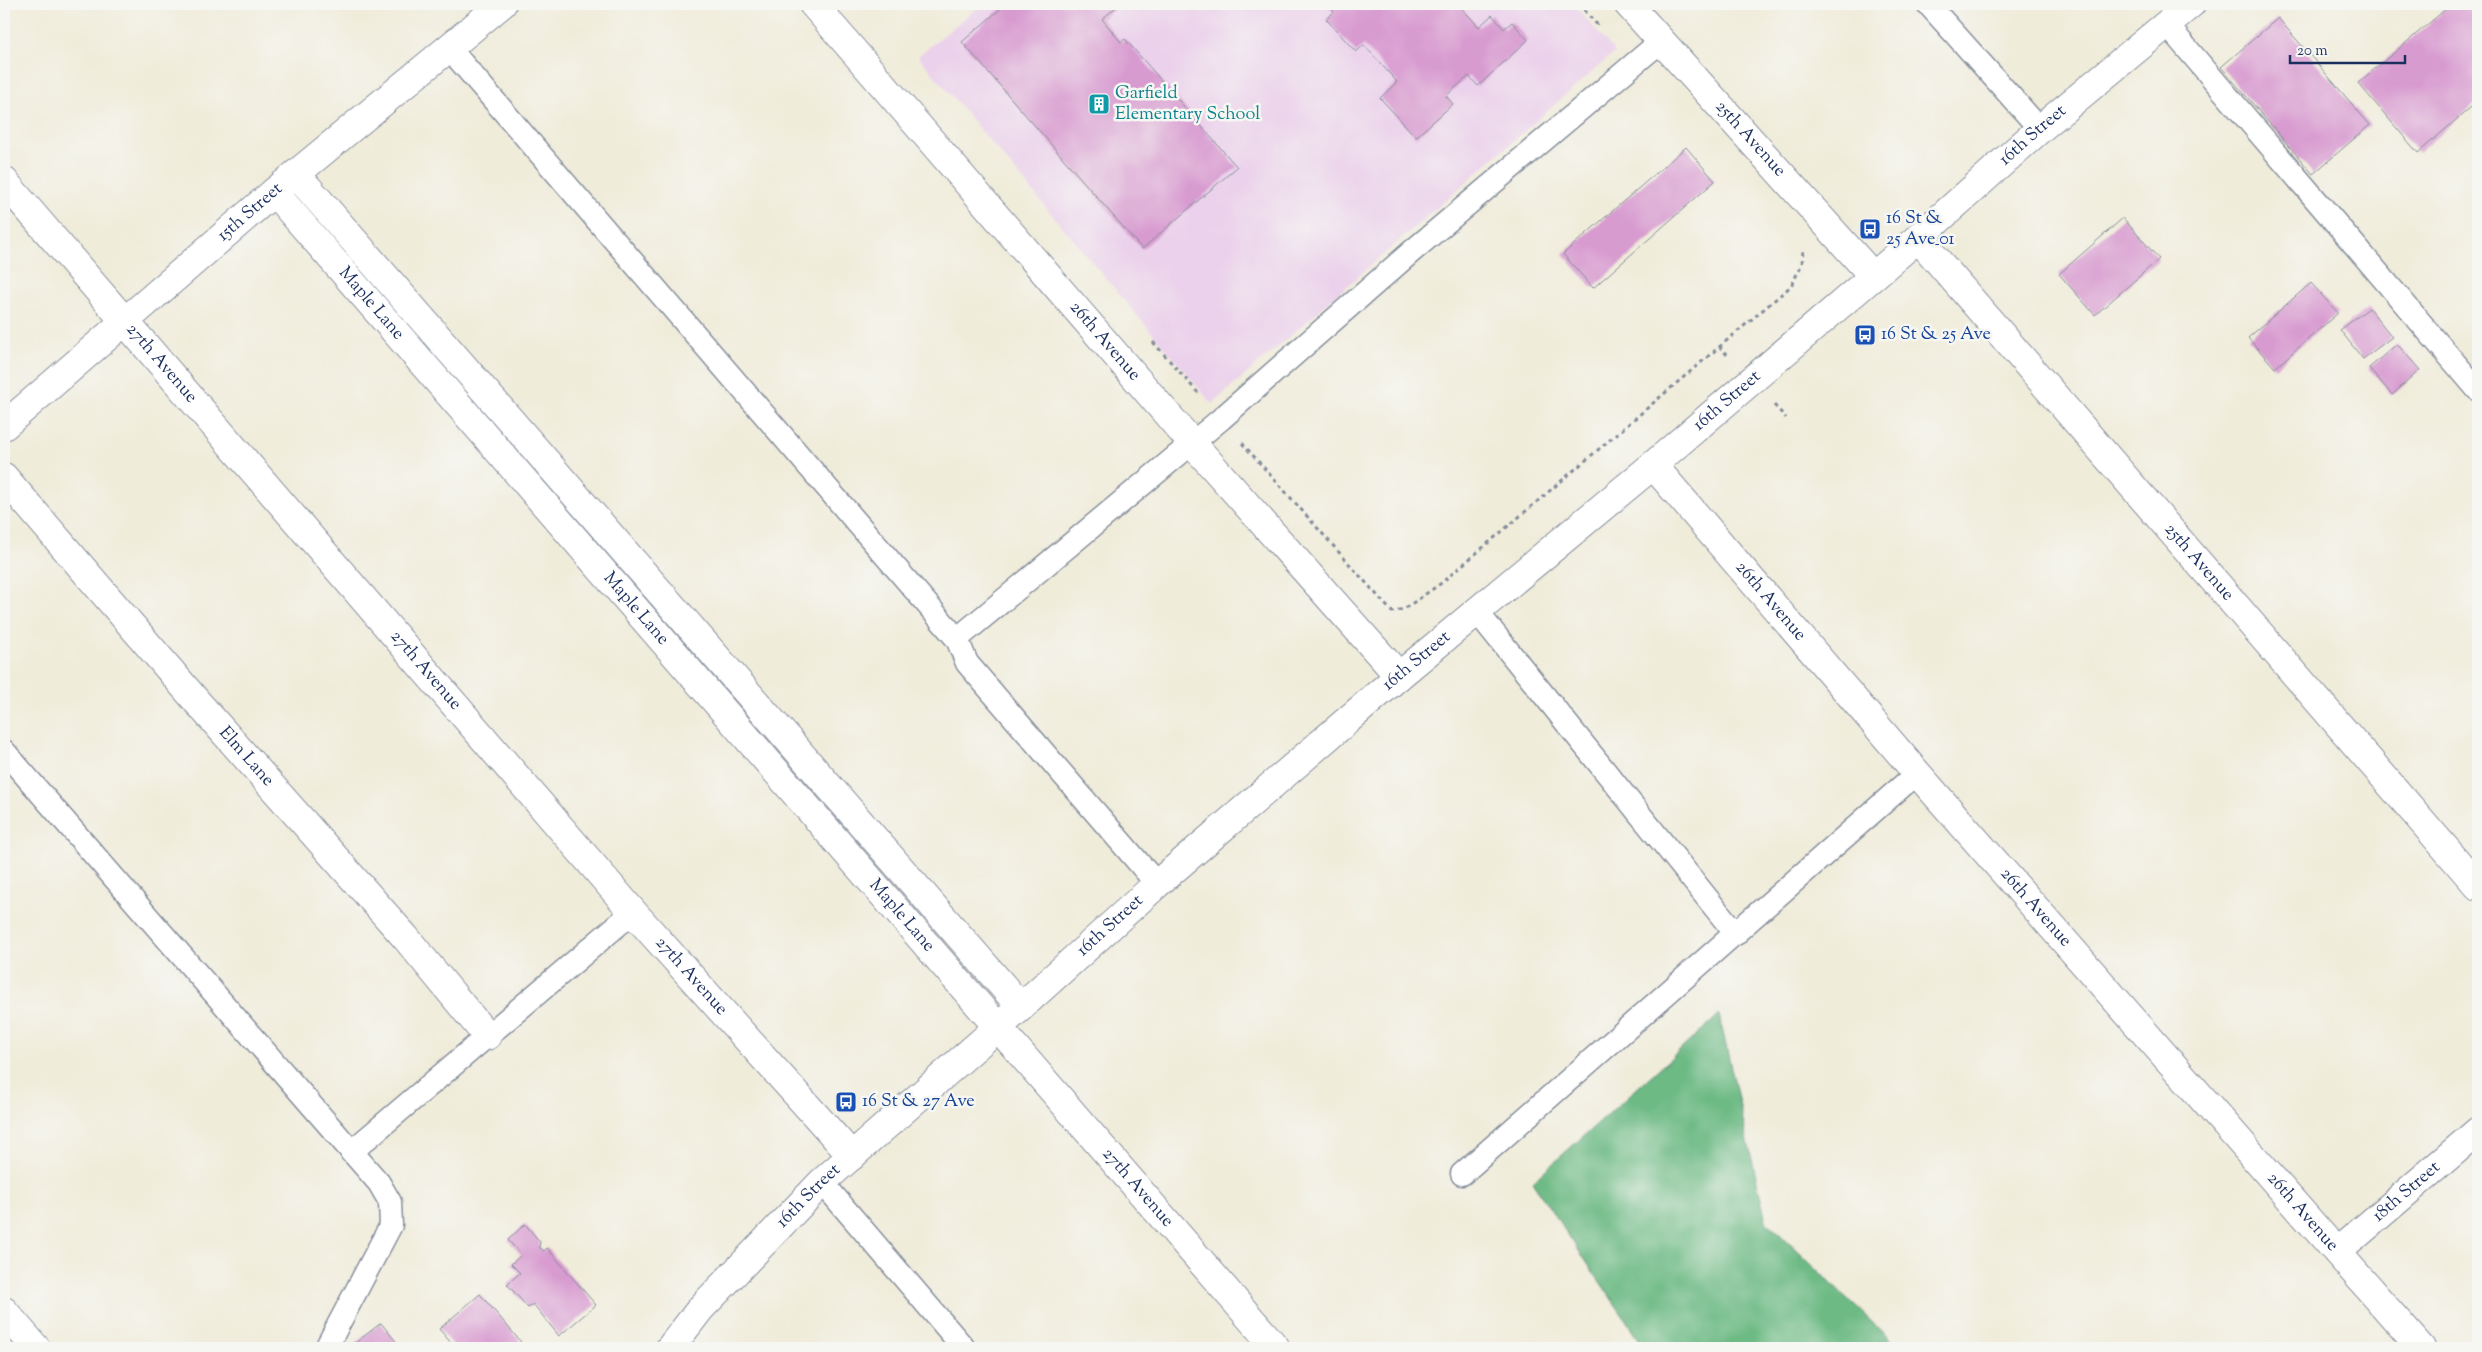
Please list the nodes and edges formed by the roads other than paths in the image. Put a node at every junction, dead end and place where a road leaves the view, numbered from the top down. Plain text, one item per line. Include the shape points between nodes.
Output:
1 (502, 4) edge
2 (813, 4) edge
3 (1628, 4) edge
4 (1928, 4) edge
5 (2191, 4) edge
6 (2166, 25) junction
7 (1660, 42) junction
8 (449, 48) junction
9 (2040, 129) junction
10 (296, 174) junction
11 (4, 181) edge
12 (274, 192) junction
13 (1918, 238) junction
14 (1873, 276) junction
15 (125, 322) junction
16 (2478, 390) edge
17 (4, 426) edge
18 (1192, 443) junction
19 (1653, 465) junction
20 (4, 477) edge
21 (1478, 613) junction
22 (957, 639) junction
23 (1399, 676) junction
24 (4, 751) edge
25 (1917, 773) junction
26 (1157, 884) junction
27 (2478, 886) edge
28 (633, 912) junction
29 (1736, 934) junction
30 (1021, 1008) junction
31 (998, 1025) junction
32 (487, 1036) junction
33 (2478, 1132) edge
34 (350, 1152) junction
35 (852, 1156) junction
36 (1462, 1174) dead end
37 (822, 1182) junction
38 (2337, 1252) junction
39 (4, 1311) edge
40 (36, 1348) edge
41 (326, 1348) edge
42 (670, 1348) edge
43 (964, 1348) edge
44 (1276, 1348) edge
45 (2421, 1348) edge

1 - 8 street, 15th Street
2 - 18 street, 26th Avenue
3 - 7 street, 25th Avenue
4 - 9 lane
5 - 6 street, 16th Street
6 - 9 street, 16th Street
6 - 16 lane
7 - 14 street, 25th Avenue
7 - 18 lane
8 - 10 street, 15th Street
8 - 22 lane
9 - 13 street, 16th Street
10 - 12 street, 15th Street
10 - 30 street, Maple Lane
11 - 15 street, 27th Avenue
12 - 15 street, 15th Street
12 - 31 street, Maple Lane
13 - 14 street, 16th Street
13 - 27 street, 25th Avenue
14 - 19 street, 16th Street
15 - 17 street, 15th Street
15 - 28 street, 27th Avenue
18 - 22 lane
18 - 23 street, 26th Avenue
19 - 21 street, 16th Street
19 - 25 street, 26th Avenue
20 - 32 street, Elm Lane via 406,938
21 - 23 street, 16th Street
21 - 29 lane
22 - 26 lane via 967,663
23 - 26 street, 16th Street
24 - 34 lane
25 - 29 lane
25 - 38 street, 26th Avenue
26 - 30 street, 16th Street
28 - 32 lane
28 - 35 street, 27th Avenue
29 - 36 lane
30 - 31 street, 16th Street
31 - 35 street, 16th Street
31 - 44 street, 27th Avenue
32 - 34 lane
33 - 38 street, 18th Street
34 - 41 lane via 379,1183 390,1202 391,1225
35 - 37 street, 16th Street
37 - 42 street, 16th Street via 701,1308
37 - 43 lane
38 - 45 street, 26th Avenue
39 - 40 street

